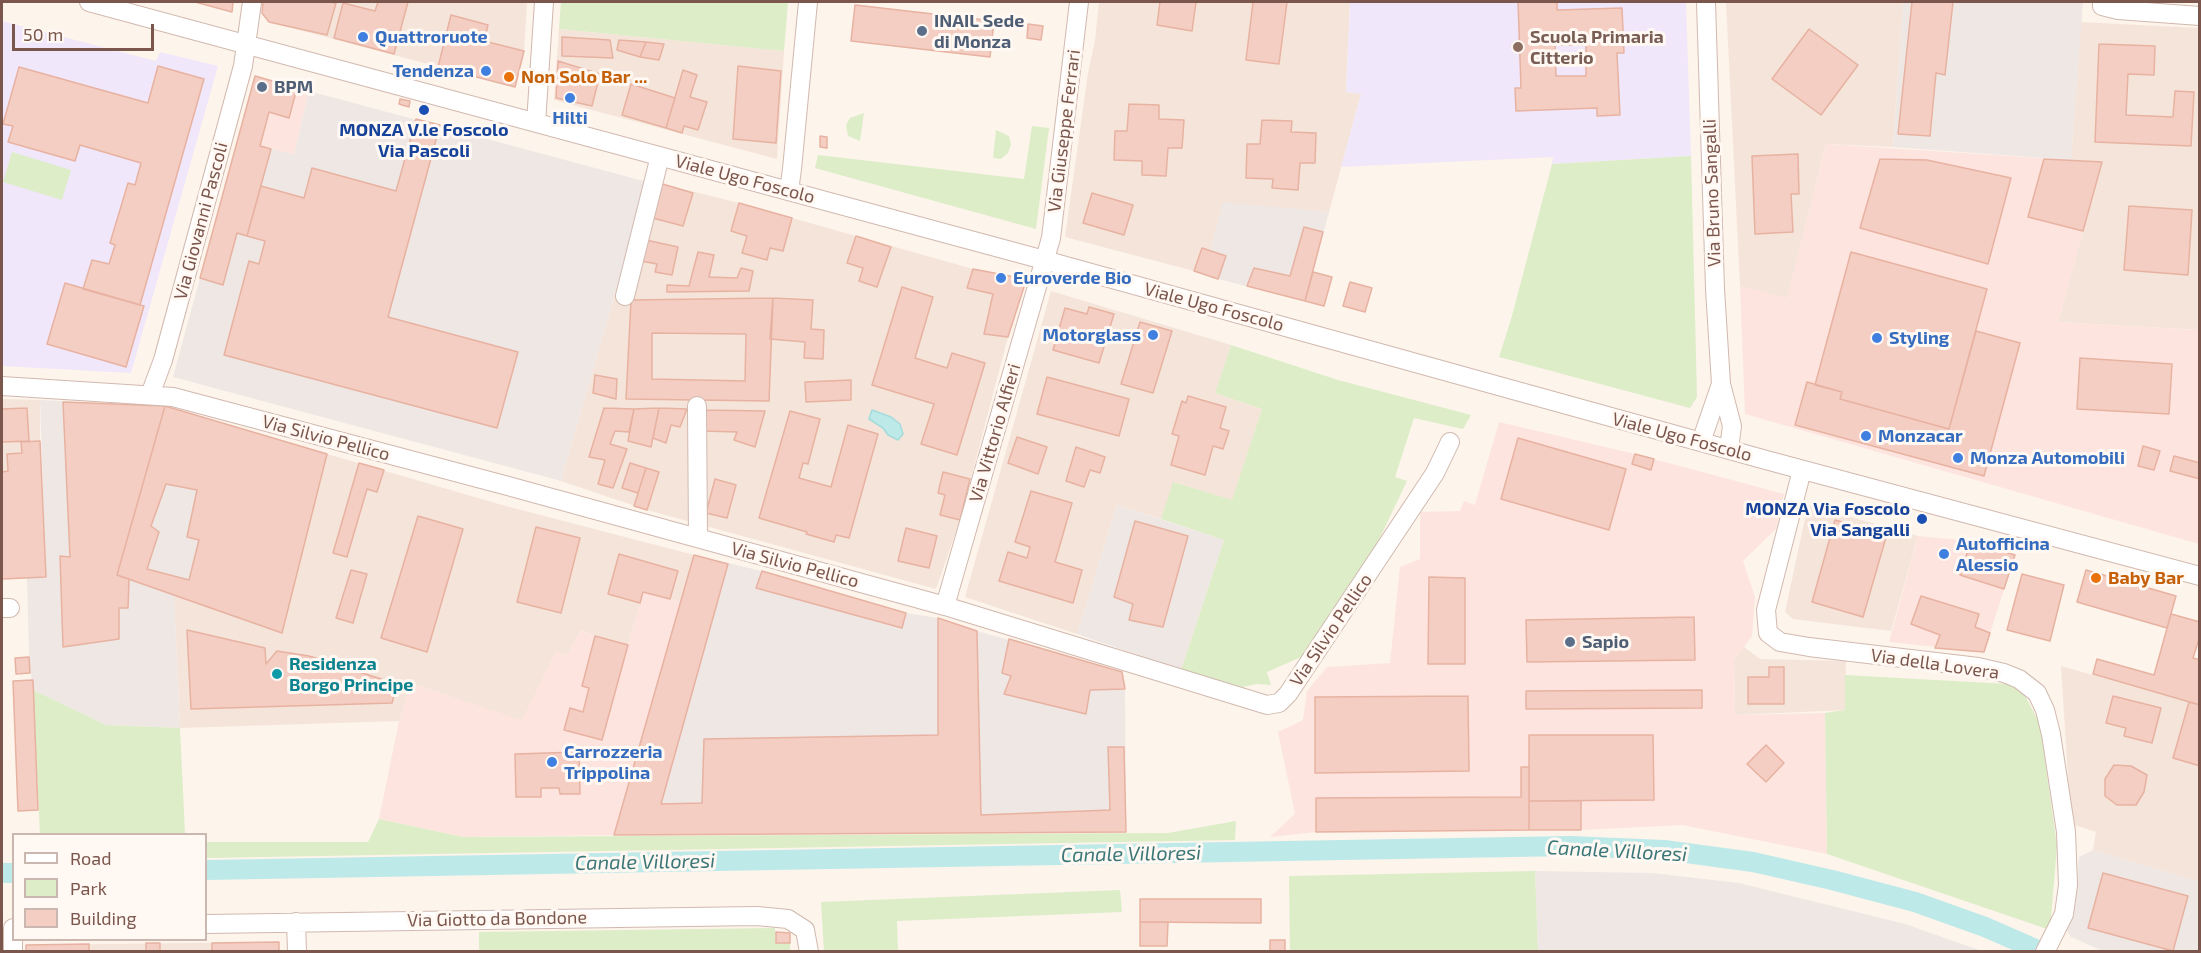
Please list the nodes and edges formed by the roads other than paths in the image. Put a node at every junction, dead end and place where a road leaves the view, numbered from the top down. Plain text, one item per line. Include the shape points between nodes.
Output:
1 (89, 2) edge
2 (252, 2) edge
3 (544, 2) edge
4 (808, 2) edge
5 (1079, 2) edge
6 (1706, 2) edge
7 (2102, 4) edge
8 (2199, 16) edge
9 (246, 45) junction
10 (536, 123) junction
11 (660, 156) junction
12 (789, 191) junction
13 (1044, 260) junction
14 (625, 296) dead end
15 (1721, 384) junction
16 (2, 387) edge
17 (150, 395) junction
18 (697, 406) dead end
19 (1450, 442) dead end
20 (1701, 442) junction
21 (1729, 449) junction
22 (1802, 470) junction
23 (698, 538) junction
24 (2199, 576) edge
25 (945, 606) junction
26 (297, 922) junction
27 (207, 924) edge
28 (297, 951) edge
29 (809, 951) edge
30 (2045, 951) edge

1 - 9 street, Viale Ugo Foscolo
2 - 9 street, Via Giovanni Pascoli
3 - 10 street
4 - 12 street
5 - 13 street, Via Giuseppe Ferrari via 1051,238
6 - 15 street, Via Bruno Sangalli
7 - 8 street via 2118,10
9 - 10 street, Viale Ugo Foscolo
9 - 17 street, Via Giovanni Pascoli via 163,360
10 - 11 street, Viale Ugo Foscolo
11 - 12 street, Viale Ugo Foscolo
11 - 14 street
12 - 13 street, Viale Ugo Foscolo
13 - 20 street, Viale Ugo Foscolo
13 - 25 street, Via Vittorio Alfieri
15 - 20 street, Via Bruno Sangalli
15 - 21 street, Via Bruno Sangalli via 1732,426
16 - 17 street, Via Silvio Pellico
17 - 23 street, Via Silvio Pellico via 173,397
18 - 23 street
19 - 25 street, Via Silvio Pellico via 1435,473 1279,703 1260,704
20 - 21 street, Viale Ugo Foscolo
21 - 22 street, Viale Ugo Foscolo
22 - 24 street, Viale Ugo Foscolo
22 - 30 street, Via della Lovera via 1766,610 1768,633 1779,642 2004,673 2037,693 2051,734 2066,832 2068,885 2064,914
23 - 25 street, Via Silvio Pellico
26 - 27 street, Via Giotto da Bondone
26 - 28 street
26 - 29 street, Via Giotto da Bondone via 757,916 788,919 805,930

